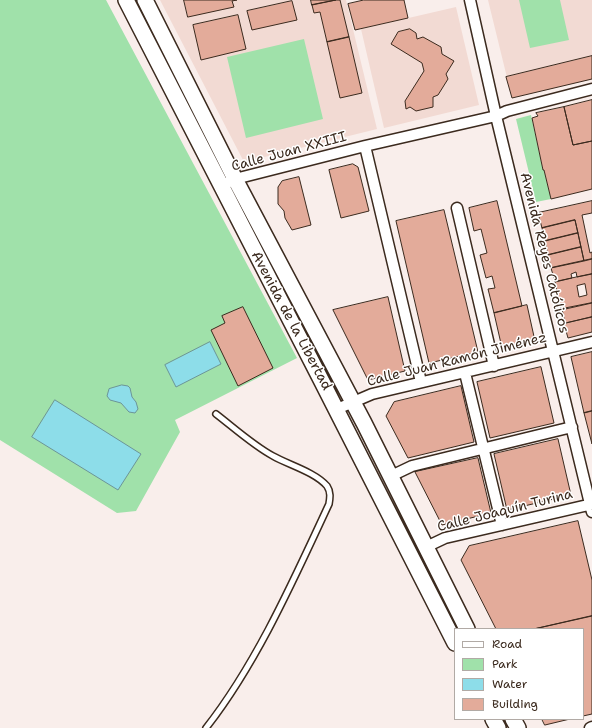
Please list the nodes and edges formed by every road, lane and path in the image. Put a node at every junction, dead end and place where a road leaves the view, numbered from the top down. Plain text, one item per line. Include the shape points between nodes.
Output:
1 (126, 0) edge
2 (145, 0) edge
3 (470, 0) edge
4 (592, 90) edge
5 (496, 116) junction
6 (365, 146) junction
7 (235, 179) junction
8 (221, 186) junction
9 (456, 208) dead end
10 (592, 342) edge
11 (554, 351) junction
12 (494, 366) junction
13 (466, 373) junction
14 (421, 382) junction
15 (353, 403) junction
16 (337, 409) junction
17 (216, 414) dead end
18 (572, 427) junction
19 (484, 448) junction
20 (391, 476) junction
21 (591, 506) edge
22 (502, 525) junction
23 (426, 547) junction
24 (466, 628) edge
25 (454, 641) edge
26 (206, 728) edge

1 - 8 main road, Avenida de la Libertad
2 - 7 main road
3 - 5 street, Avenida Reyes Católicos
4 - 5 street
5 - 6 street, Calle Juan XXIII
5 - 11 street, Avenida Reyes Católicos
6 - 7 street, Calle Juan XXIII
6 - 14 street
7 - 8 street, Calle Juan XXIII
7 - 15 main road
8 - 16 main road, Avenida de la Libertad
9 - 12 street
10 - 11 street, Calle Juan Ramón Jiménez
11 - 12 street, Calle Juan Ramón Jiménez
11 - 18 street, Avenida Reyes Católicos
12 - 13 street, Calle Juan Ramón Jiménez
13 - 14 street, Calle Juan Ramón Jiménez
13 - 19 street
14 - 15 street, Calle Juan Ramón Jiménez via 372,394
15 - 16 street, Calle Juan Ramón Jiménez
15 - 20 main road
16 - 25 main road, Avenida de la Libertad
17 - 26 lane via 273,456 316,478 327,486 330,494 329,504 269,626 239,681
18 - 19 street
18 - 21 street, Avenida Reyes Católicos
19 - 20 street via 412,466
19 - 22 street
20 - 23 main road
21 - 22 street, Calle Joaquín Turina
22 - 23 street, Calle Joaquín Turina via 445,538
23 - 24 main road

